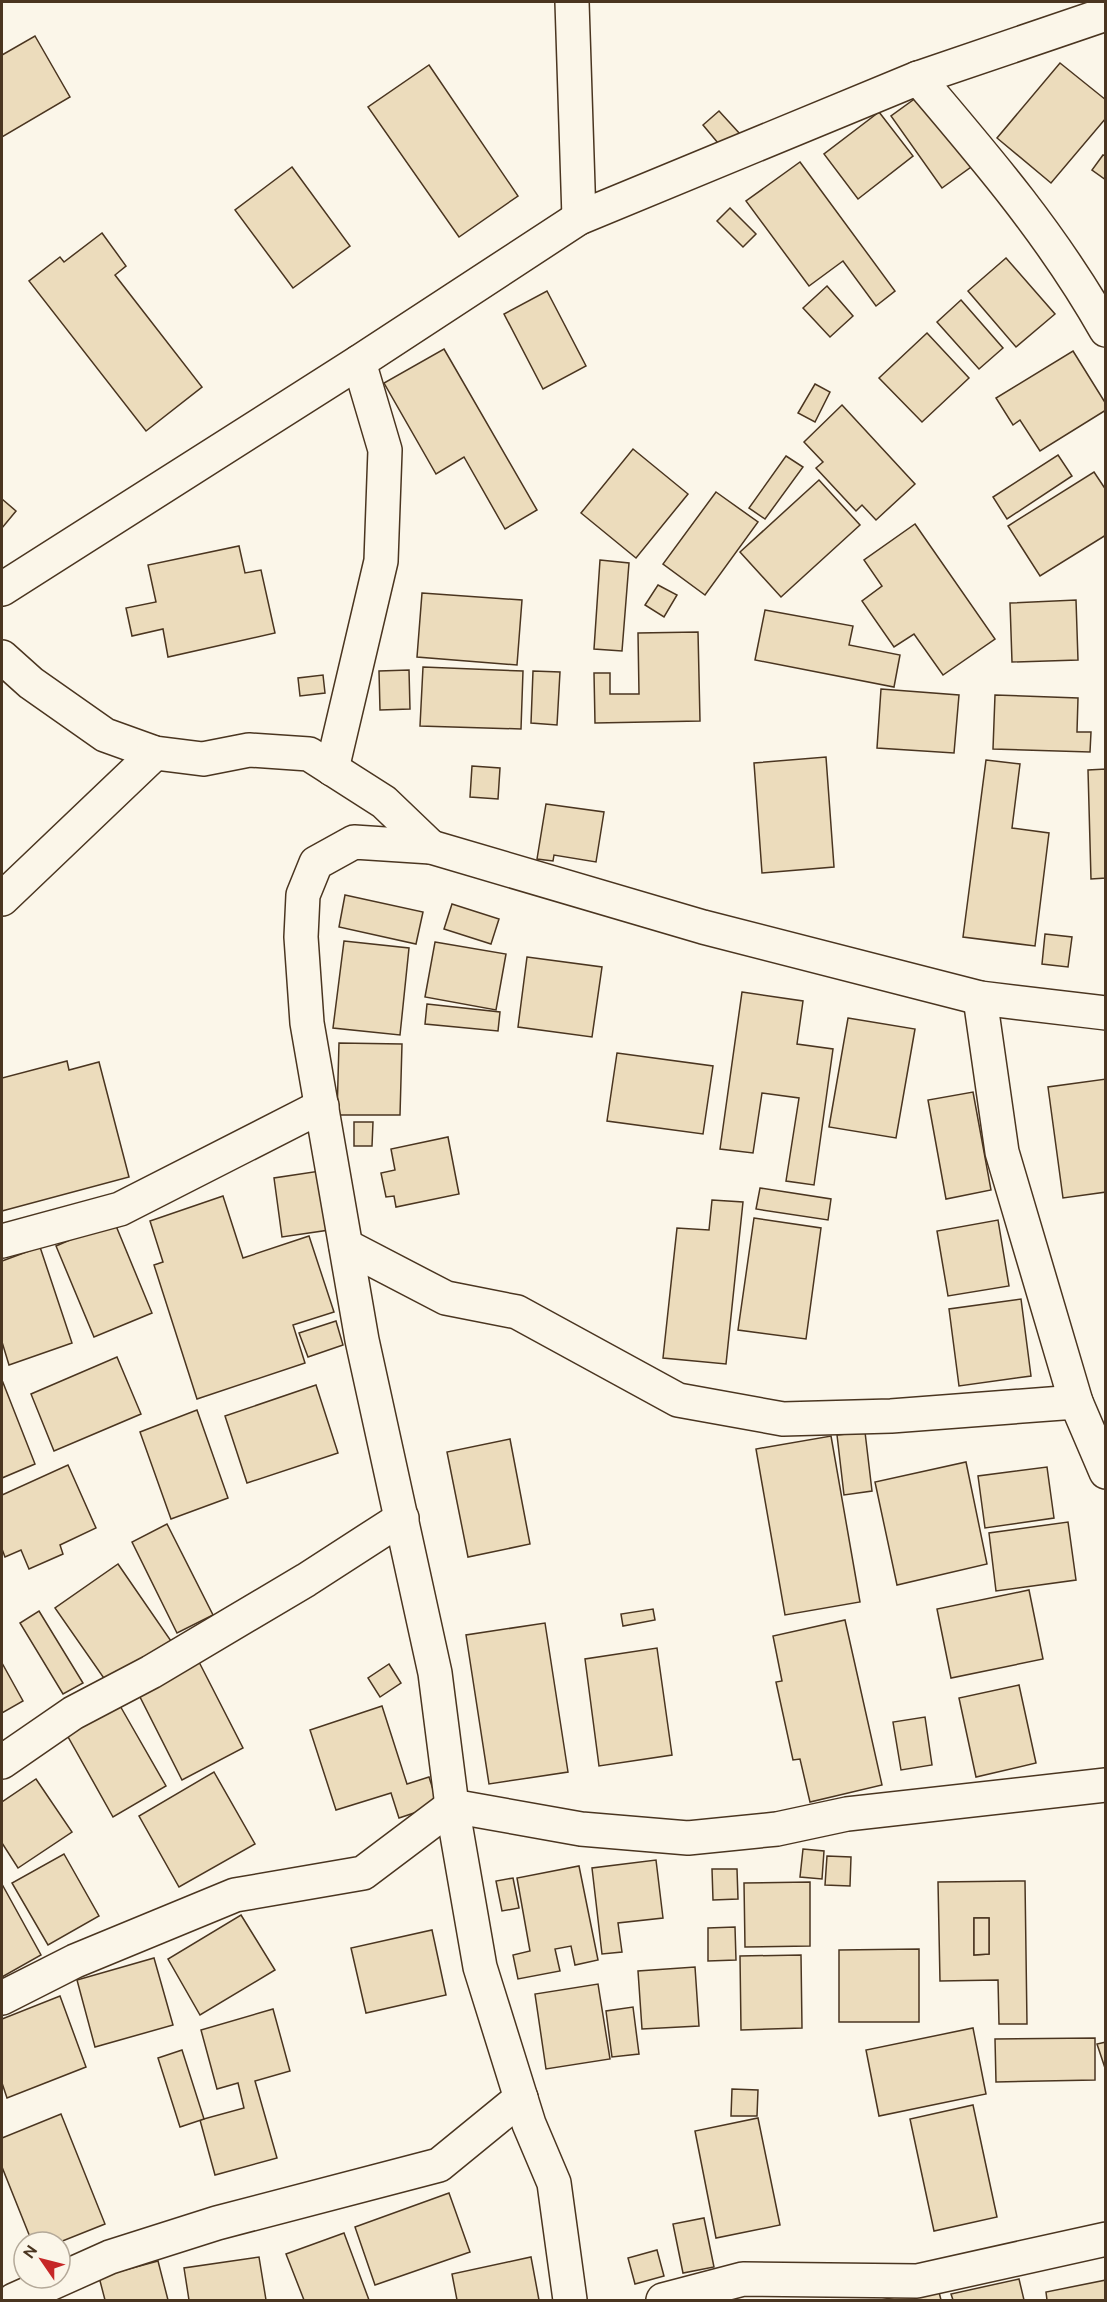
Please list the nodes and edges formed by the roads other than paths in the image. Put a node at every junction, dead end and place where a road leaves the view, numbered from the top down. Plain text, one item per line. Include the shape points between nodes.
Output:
1 (572, 2) edge
2 (1106, 14) edge
3 (918, 78) junction
4 (579, 218) junction
5 (1106, 330) edge
6 (359, 362) junction
7 (2, 589) edge
8 (2, 657) edge
9 (155, 753) junction
10 (332, 769) junction
11 (431, 847) junction
12 (2, 899) edge
13 (980, 998) junction
14 (1106, 1013) edge
15 (322, 1106) junction
16 (2, 1241) edge
17 (346, 1246) junction
18 (1076, 1402) junction
19 (1106, 1473) edge
20 (402, 1518) junction
21 (2, 1762) edge
22 (1106, 1785) edge
23 (452, 1806) junction
24 (2, 1998) edge
25 (521, 2098) junction
26 (1106, 2239) edge
27 (14, 2301) edge
28 (570, 2301) edge
29 (663, 2301) edge

1 - 4 street
2 - 3 street
3 - 4 street
3 - 5 street via 1016,192
4 - 6 street
6 - 7 street
6 - 10 street via 385,450 381,561
8 - 9 street via 31,683 105,735
9 - 10 street via 203,759 249,750 309,754
9 - 12 street
10 - 11 street via 384,802
11 - 13 street via 703,927
11 - 15 street via 354,842 316,863 303,895 302,937 307,1023
13 - 14 street
13 - 18 street via 1002,1152
15 - 16 street via 120,1209
15 - 17 street
17 - 18 street via 446,1298 517,1312 678,1400 783,1419 891,1416
17 - 20 street via 362,1340
18 - 19 street
20 - 21 street via 180,1655 73,1713
20 - 23 street via 435,1673
22 - 23 street via 847,1814 777,1829 688,1838 581,1829
23 - 24 street via 363,1873 236,1895 75,1961
23 - 25 street via 480,1967
25 - 27 street via 439,2165 217,2223 110,2257
25 - 28 street via 554,2183
26 - 29 street via 917,2281 743,2279

